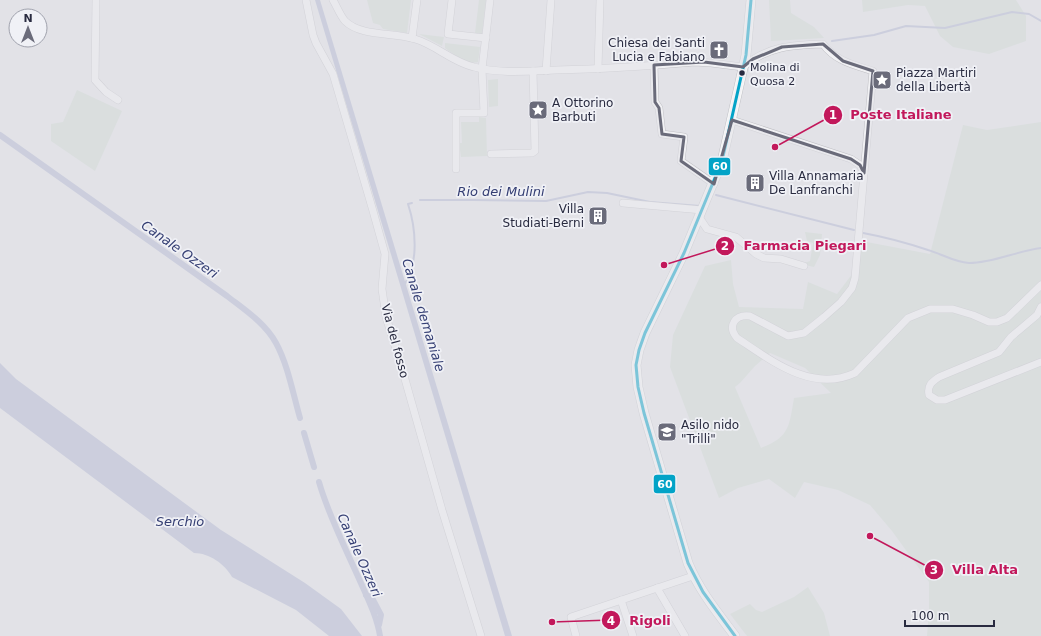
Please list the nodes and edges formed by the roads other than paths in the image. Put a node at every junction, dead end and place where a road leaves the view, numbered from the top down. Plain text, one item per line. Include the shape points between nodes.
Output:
1 (96, 0) edge
2 (306, 0) edge
3 (333, 0) edge
4 (417, 0) edge
5 (452, 0) edge
6 (490, 0) edge
7 (551, 0) edge
8 (600, 0) edge
9 (751, 0) edge
10 (412, 38) junction
11 (486, 38) junction
12 (654, 65) junction
13 (743, 67) junction
14 (482, 69) junction
15 (598, 69) junction
16 (533, 71) junction
17 (546, 71) junction
18 (118, 100) dead end
19 (732, 120) junction
20 (491, 154) dead end
21 (456, 169) dead end
22 (864, 173) junction
23 (714, 184) junction
24 (622, 203) dead end
25 (701, 213) junction
26 (804, 266) dead end
27 (1041, 285) edge
28 (1041, 307) edge
29 (1041, 362) edge
30 (693, 576) junction
31 (657, 588) junction
32 (621, 600) junction
33 (481, 636) edge
34 (576, 636) edge
35 (633, 636) edge
36 (685, 636) edge
37 (735, 636) edge

1 - 18 street via 95,80
2 - 33 street, Via del fosso via 313,35 332,74 374,211 385,254 382,289 386,317
3 - 10 street via 345,20 356,28
4 - 10 street
5 - 11 street via 448,34
6 - 11 street
7 - 17 street
8 - 15 street
9 - 13 main road
10 - 14 street via 431,45 456,60
11 - 14 street
12 - 13 street via 704,62
12 - 15 street
12 - 23 street via 655,102 659,108 662,134 684,137 681,161
13 - 19 main road
13 - 22 street via 768,51 796,45 823,44 843,61 873,70
14 - 16 street
14 - 21 street via 484,113 456,114
15 - 17 street
16 - 17 street
16 - 20 street via 535,152
19 - 22 street via 851,159 860,165
19 - 23 main road
22 - 27 street via 855,278 852,288 841,302 804,333 788,336 744,315 738,317 733,324 737,338 782,368 806,377 846,377 855,373 908,318 930,309 953,309 989,322 997,322 1006,318
23 - 25 main road
24 - 25 street
25 - 26 street via 706,229 736,237 764,258
25 - 30 main road via 645,333 638,350 636,365 648,428
28 - 29 street via 1037,315 998,352 930,383 929,395 937,400 945,400
30 - 31 street
30 - 37 main road
31 - 32 street
31 - 36 street
32 - 34 street via 570,617
32 - 35 street

